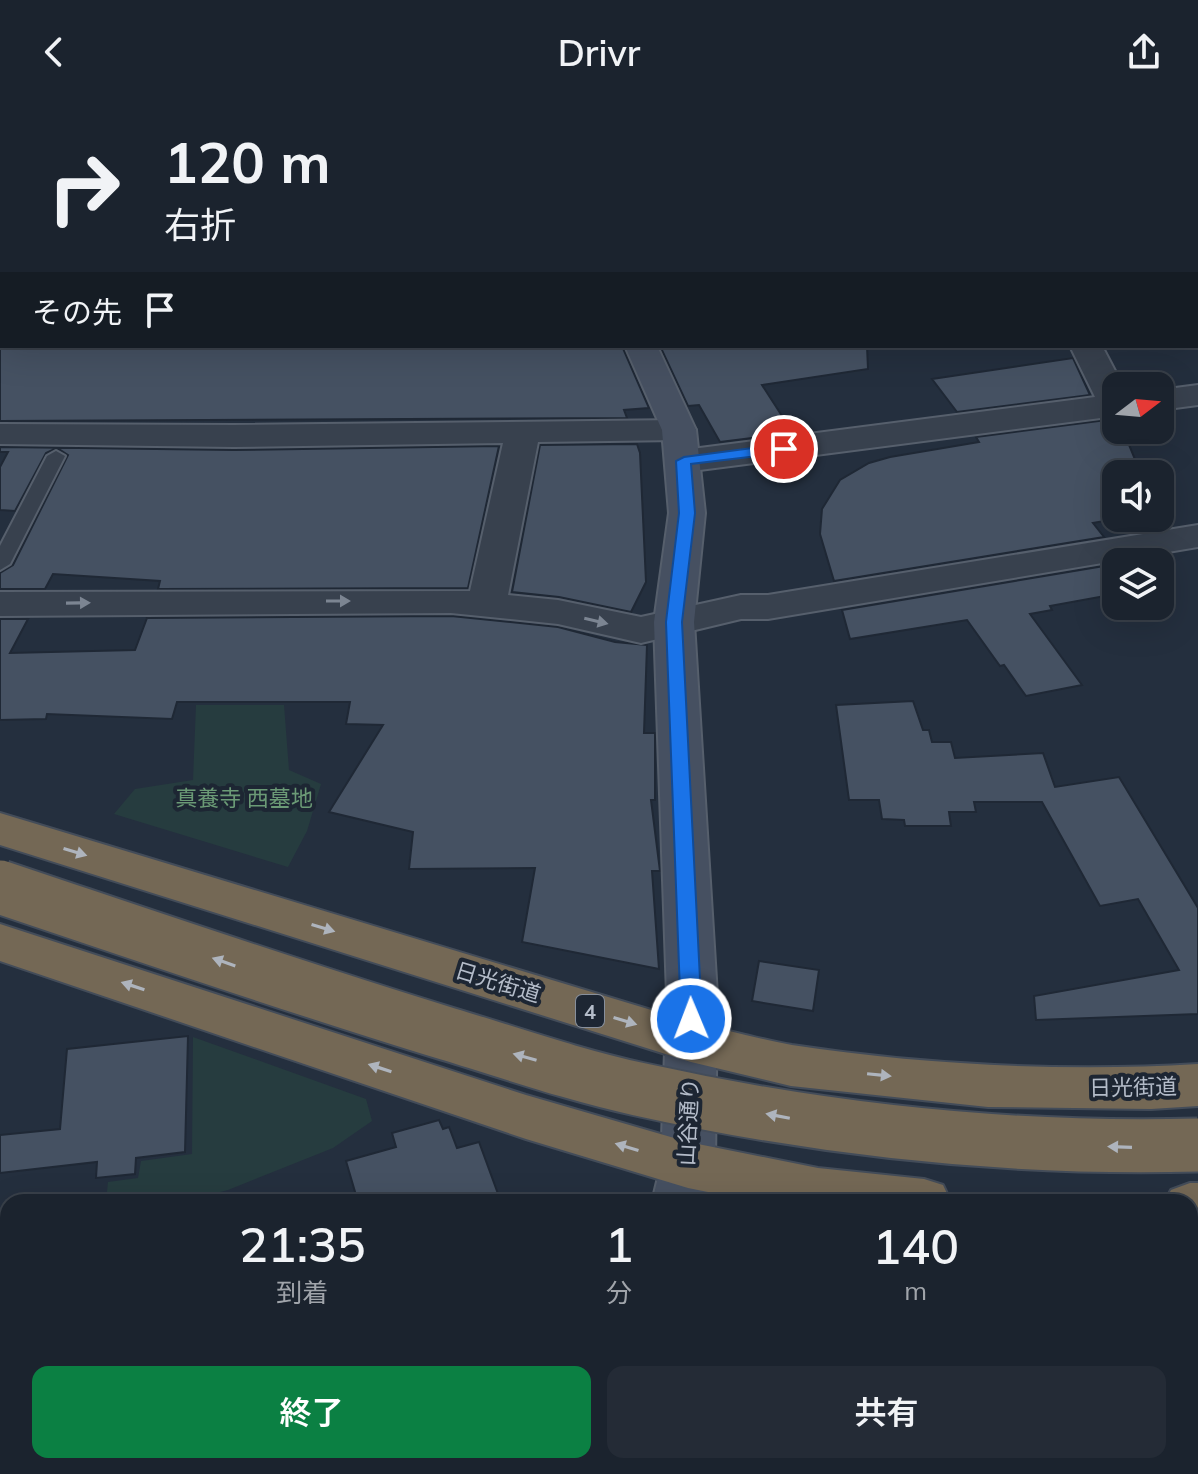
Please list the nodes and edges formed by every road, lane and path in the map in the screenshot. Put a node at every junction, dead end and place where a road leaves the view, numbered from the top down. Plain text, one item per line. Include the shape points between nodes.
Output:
1 (642, 348) edge
2 (1087, 348) edge
3 (1102, 378) edge
4 (1197, 398) edge
5 (1174, 399) edge
6 (1102, 407) edge
7 (523, 431) junction
8 (0, 434) edge
9 (682, 445) junction
10 (56, 456) dead end
11 (1198, 536) edge
12 (0, 564) edge
13 (0, 604) edge
14 (486, 605) junction
15 (674, 622) junction
16 (0, 829) edge
17 (0, 887) edge
18 (0, 942) edge
19 (691, 1042) junction
20 (1198, 1085) edge
21 (1198, 1145) edge
22 (684, 1183) edge
23 (847, 1194) edge

1 - 9 street
2 - 3 street
4 - 5 street
6 - 9 street
7 - 8 street
7 - 9 street
7 - 14 street
9 - 15 street, 山谷通り via 687,513
10 - 12 lane
11 - 15 street
13 -> 14 street
14 -> 15 street via 558,612 641,630
15 - 19 street, 山谷通り
16 -> 19 highway, 日光街道 / 4
21 -> 17 highway, bridge via 978,1144 827,1125 636,1088 370,1011
22 -> 18 highway via 526,1117
19 -> 20 highway, 日光街道 / 4 via 791,1065 988,1086
19 - 22 street, 山谷通り
22 - 23 highway

